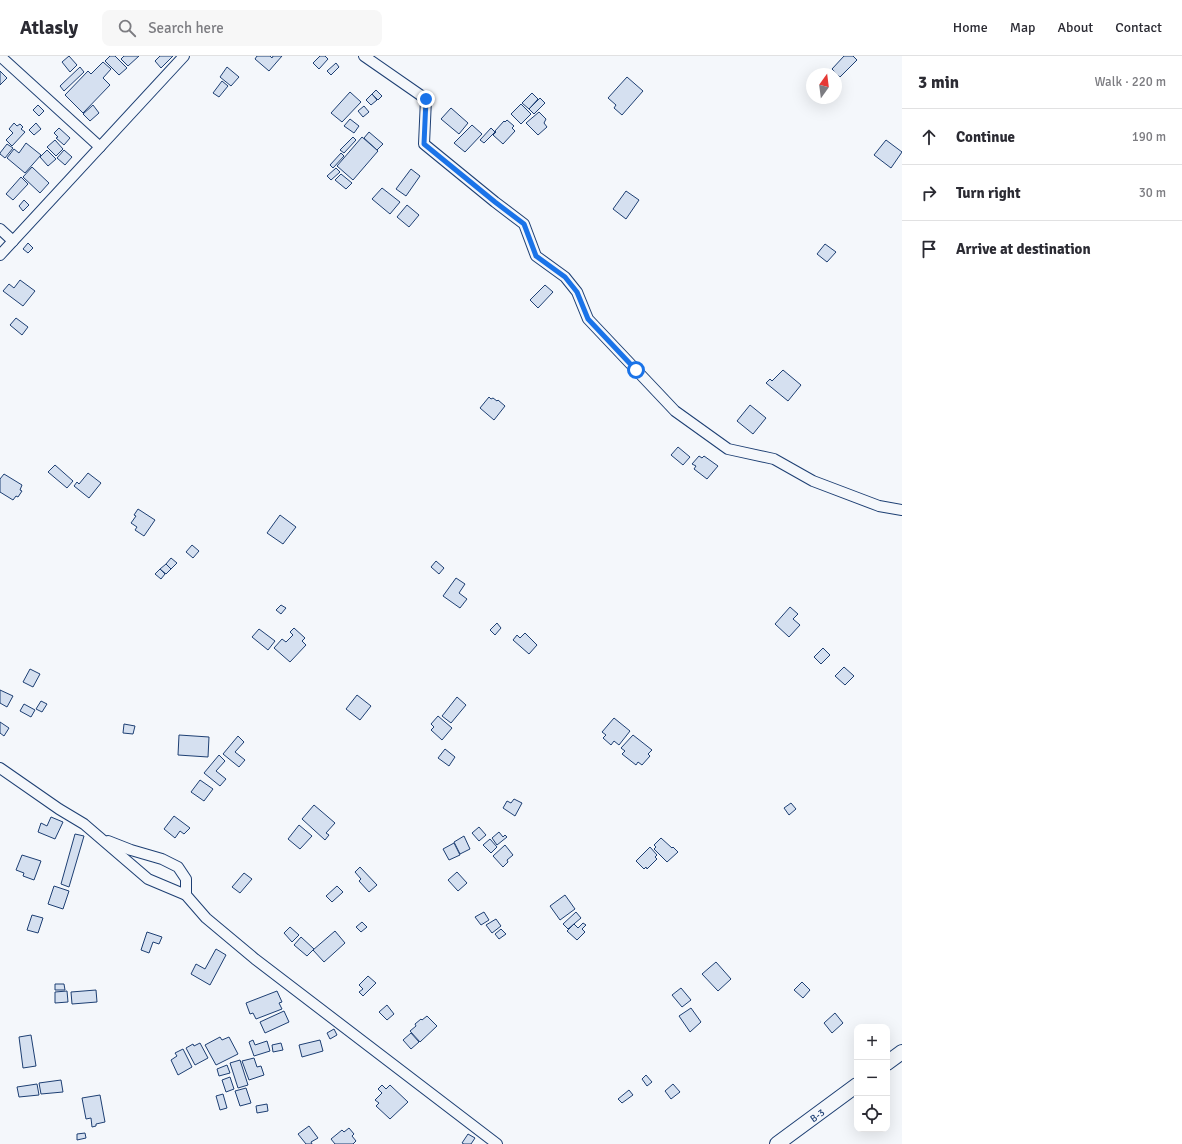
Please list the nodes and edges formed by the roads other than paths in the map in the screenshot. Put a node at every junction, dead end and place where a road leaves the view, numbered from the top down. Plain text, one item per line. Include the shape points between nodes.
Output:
1 (0, 56) edge
2 (184, 56) edge
3 (364, 56) edge
4 (100, 147) junction
5 (0, 229) edge
6 (13, 241) junction
7 (0, 255) edge
8 (902, 510) edge
9 (0, 768) edge
10 (101, 838) junction
11 (186, 895) junction
12 (902, 1052) edge
13 (890, 1061) edge
14 (854, 1087) edge
15 (497, 1144) edge
16 (777, 1144) edge

1 - 4 street
2 - 4 street
3 - 8 street via 426,99 424,144 524,224 536,256 565,277 577,292 588,319 675,411 728,449 774,459 813,482 879,506
4 - 6 street
5 - 6 street
6 - 7 street
9 - 10 street
10 - 11 street via 148,879
10 - 11 street via 178,867 186,880
11 - 15 street via 206,918 255,959
12 - 13 main road
14 - 16 main road, B-3

